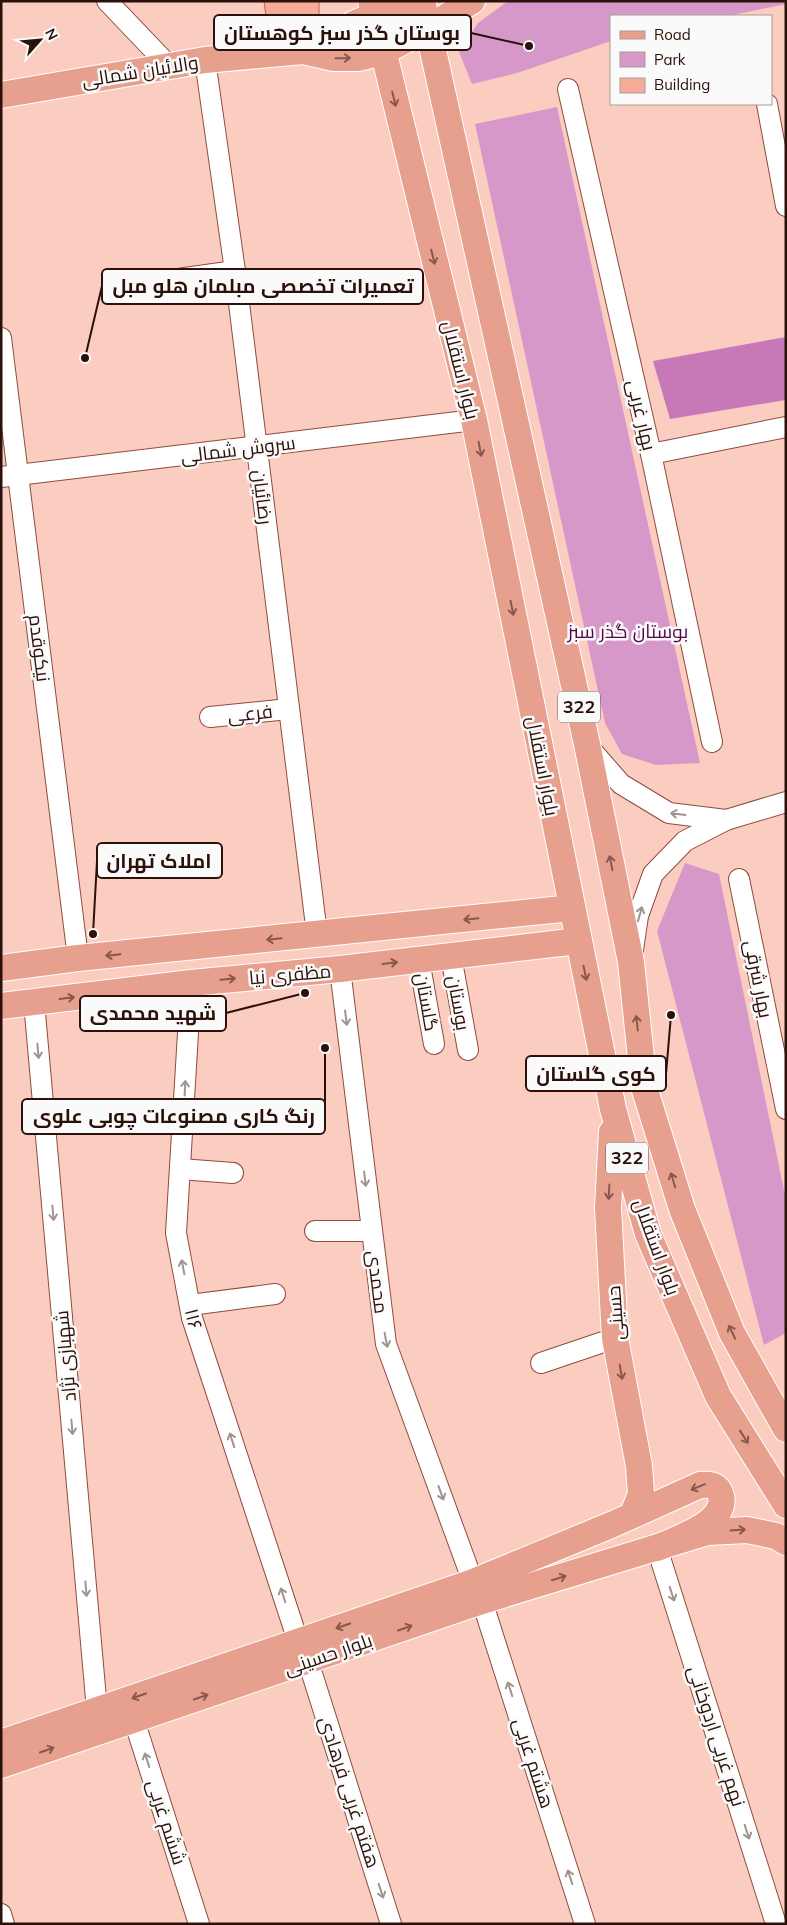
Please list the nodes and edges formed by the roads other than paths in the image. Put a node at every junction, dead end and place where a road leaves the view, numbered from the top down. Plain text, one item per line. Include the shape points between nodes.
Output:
1 (107, 1) edge
2 (408, 1) edge
3 (422, 1) edge
4 (472, 1) edge
5 (373, 9) edge
6 (428, 28) junction
7 (304, 51) junction
8 (383, 52) junction
9 (205, 60) junction
10 (169, 66) junction
11 (568, 89) dead end
12 (4, 93) edge
13 (767, 105) edge
14 (786, 206) edge
15 (235, 271) junction
16 (142, 284) dead end
17 (1, 338) edge
18 (474, 420) junction
19 (786, 427) edge
20 (256, 447) junction
21 (651, 454) junction
22 (10, 476) edge
23 (289, 709) junction
24 (210, 717) dead end
25 (712, 742) dead end
26 (587, 744) junction
27 (786, 802) edge
28 (726, 820) junction
29 (739, 879) dead end
30 (572, 908) junction
31 (504, 915) junction
32 (317, 934) junction
33 (578, 941) junction
34 (522, 948) junction
35 (451, 956) junction
36 (78, 958) junction
37 (419, 960) junction
38 (631, 962) junction
39 (1, 968) edge
40 (340, 969) junction
41 (191, 983) junction
42 (34, 1002) junction
43 (1, 1006) edge
44 (434, 1044) dead end
45 (468, 1050) dead end
46 (782, 1069) edge
47 (613, 1109) junction
48 (786, 1109) edge
49 (180, 1169) junction
50 (233, 1173) dead end
51 (315, 1231) dead end
52 (372, 1231) junction
53 (275, 1294) dead end
54 (190, 1305) junction
55 (615, 1338) junction
56 (541, 1363) dead end
57 (754, 1375) junction
58 (718, 1396) junction
59 (786, 1429) edge
60 (786, 1504) edge
61 (633, 1514) junction
62 (786, 1542) edge
63 (657, 1548) junction
64 (478, 1592) junction
65 (303, 1651) junction
66 (97, 1710) junction
67 (134, 1720) junction
68 (1, 1743) edge
69 (1, 1765) edge
70 (1, 1914) edge
71 (4, 1924) edge
72 (199, 1924) edge
73 (391, 1924) edge
74 (585, 1924) edge
75 (776, 1924) edge

1 - 10 street
2 - 5 main road, والائیان شمالی
3 - 6 main road, بلوار استقلال / 322
4 - 6 main road, والائیان شمالی
5 - 7 main road, والائیان شمالی via 356,23
5 - 8 main road, بلوار استقلال / 322
6 - 8 main road, والائیان شمالی
6 - 26 main road, بلوار استقلال / 322
7 -> 8 main road, والائیان شمالی via 334,58 359,58
7 - 9 main road, والائیان شمالی
8 -> 18 main road, بلوار استقلال / 322
9 - 10 main road, والائیان شمالی
9 - 15 street, رضائیان
10 - 12 main road, والائیان شمالی
11 - 21 street, بهار غربی
13 - 14 street
15 - 16 street
15 - 20 street, رضائیان
17 - 22 street, نیکوقدم
18 - 20 street, سروش شمالی
18 -> 30 main road, بلوار استقلال / 322
19 - 21 street
20 - 22 street, سروش شمالی
20 - 23 street, رضائیان
21 - 25 street, بهار غربی
22 - 36 street, نیکوقدم
23 - 24 street, فرعی
23 - 32 street, رضائیان
28 -> 26 street via 669,813 621,784
38 -> 26 main road, بلوار استقلال / 322
27 - 28 street
38 -> 28 street via 638,916 653,874 685,841
29 - 46 street, بهار شرقی
30 - 31 main road, مظفری نیا
30 - 33 main road, بلوار استقلال / 322
31 -> 32 main road, مظفری نیا
31 - 34 main road via 532,928 531,939
32 -> 36 main road, مظفری نیا
33 - 34 main road, مظفری نیا
33 -> 47 main road, بلوار استقلال / 322
34 - 35 main road, مظفری نیا
35 - 37 main road, مظفری نیا
35 - 45 street, بوستان
36 - 39 main road, مظفری نیا
40 -> 37 main road, مظفری نیا
37 - 44 street, گلستان
57 -> 38 main road, بلوار استقلال / 322 via 732,1333 682,1209 644,1088
41 -> 40 main road, مظفری نیا
40 -> 52 street, محمدی
42 -> 41 main road, مظفری نیا
49 -> 41 street, ۱۱۶
42 - 43 main road, مظفری نیا
42 -> 66 street, شهبازی نژاد
46 - 48 street, بهار شرقی
47 -> 55 main road, حسینی via 608,1208
47 - 58 main road, بلوار استقلال / 322 via 648,1234
49 - 50 street
54 -> 49 street, ۱۱۶ via 176,1233
51 - 52 street
52 -> 64 street, محمدی via 386,1344
53 - 54 street
65 -> 54 street, ۱۱۶
55 - 56 street
55 -> 61 main road, حسینی via 639,1466 641,1494
57 - 58 main road
57 - 59 main road, بلوار استقلال / 322
58 -> 60 main road, بلوار استقلال / 322
63 -> 61 main road, بلوار حسینی via 712,1520 722,1501 720,1492 715,1486 700,1485
61 - 64 main road, بلوار حسینی
63 -> 62 main road via 707,1532 747,1530 776,1536
64 -> 63 main road, بلوار حسینی
63 -> 75 street, نهم غربی اردوخانی
64 - 65 main road, بلوار حسینی
74 -> 64 street, هشتم غربی
65 -> 66 main road, بلوار حسینی
67 -> 65 main road, بلوار حسینی
65 -> 73 street, هفتم غربی فرهادی
66 - 68 main road, بلوار حسینی
69 -> 67 main road, بلوار حسینی
72 -> 67 street, ششم غربی
70 - 71 street

